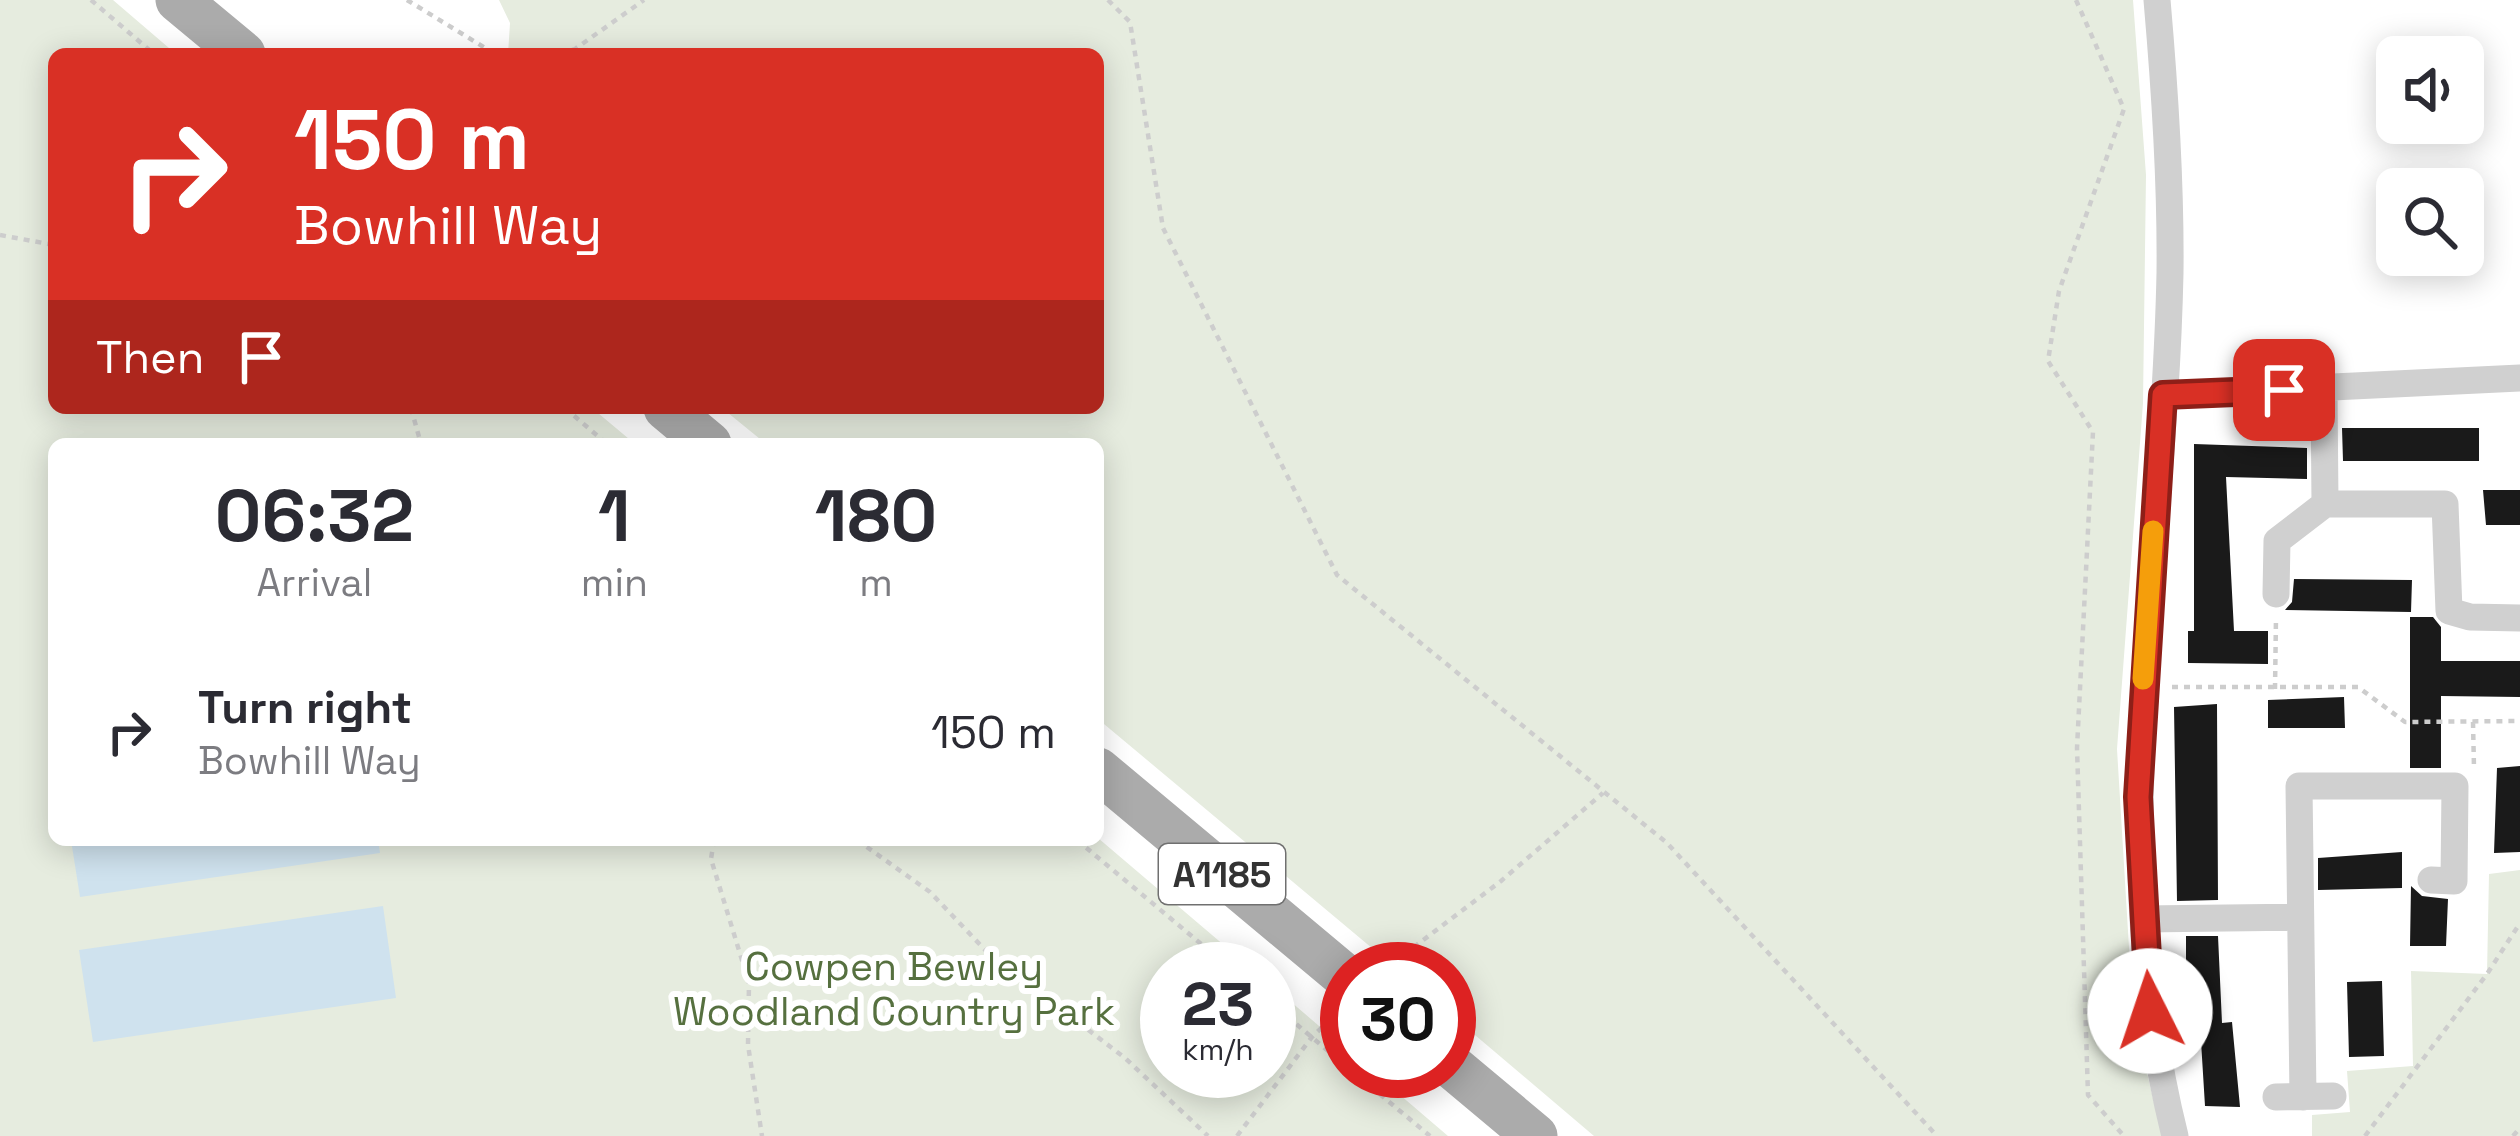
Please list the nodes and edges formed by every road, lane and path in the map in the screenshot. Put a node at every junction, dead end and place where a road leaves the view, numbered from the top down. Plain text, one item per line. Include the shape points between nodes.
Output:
1 (91, 0) edge
2 (178, 0) edge
3 (407, 0) edge
4 (644, 0) edge
5 (1108, 0) edge
6 (2076, 0) edge
7 (2157, 0) edge
8 (147, 48) edge
9 (236, 48) edge
10 (485, 48) edge
11 (578, 48) edge
12 (0, 235) edge
13 (48, 244) edge
14 (2520, 378) edge
15 (2324, 388) junction
16 (2163, 395) junction
17 (573, 414) edge
18 (673, 414) edge
19 (600, 438) edge
20 (702, 438) edge
21 (2325, 504) junction
22 (2276, 594) joint
23 (2520, 618) edge
24 (2143, 686) junction
25 (2275, 689) junction
26 (2520, 721) edge
27 (2473, 722) junction
28 (1104, 775) edge
29 (2455, 786) junction
30 (1603, 793) junction
31 (713, 846) edge
32 (865, 846) edge
33 (1084, 846) edge
34 (2431, 880) dead end
35 (2299, 917) junction
36 (2143, 919) junction
37 (2520, 923) edge
38 (1199, 942) edge
39 (1421, 942) edge
40 (1320, 955) edge
41 (1296, 1024) edge
42 (1320, 1029) edge
43 (1312, 1037) junction
44 (1320, 1044) edge
45 (1476, 1087) edge
46 (2333, 1096) dead end
47 (1385, 1098) edge
48 (2520, 1128) edge
49 (762, 1136) edge
50 (1208, 1136) edge
51 (1237, 1136) edge
52 (1430, 1136) edge
53 (1535, 1136) edge
54 (1937, 1136) edge
55 (2124, 1136) edge
56 (2175, 1136) edge
57 (2365, 1136) edge
58 (2513, 1136) edge

1 - 8 path
2 - 9 main road
3 - 10 path
4 - 11 path
5 - 30 path via 1130,22 1163,228 1337,575
6 - 55 path via 2123,109 2059,291 2048,361 2092,432 2077,748 2088,1095
7 - 16 street via 2170,274
12 - 13 path
14 - 15 street
15 - 16 street
15 - 21 street
16 - 24 street
17 - 19 path
18 - 20 main road
21 - 22 street via 2277,541
21 - 23 street via 2445,504 2449,611
22 - 25 path
24 - 25 path
24 - 36 street
25 - 27 path via 2358,688 2405,722
26 - 27 path
27 - 29 path via 2474,775
28 - 40 main road, A1185
29 - 34 street via 2454,880
29 - 35 street via 2299,786
30 - 39 path
30 - 54 path via 1667,843
31 - 49 path via 749,983 748,1045
32 - 50 path via 930,892 989,954 1125,1058
33 - 38 path
35 - 36 street
35 - 46 street via 2289,1097
36 - 56 street via 2157,1057
37 - 57 path
41 - 43 path
42 - 43 path
43 - 44 path
43 - 51 path
45 - 53 main road
47 - 52 path
48 - 58 path

